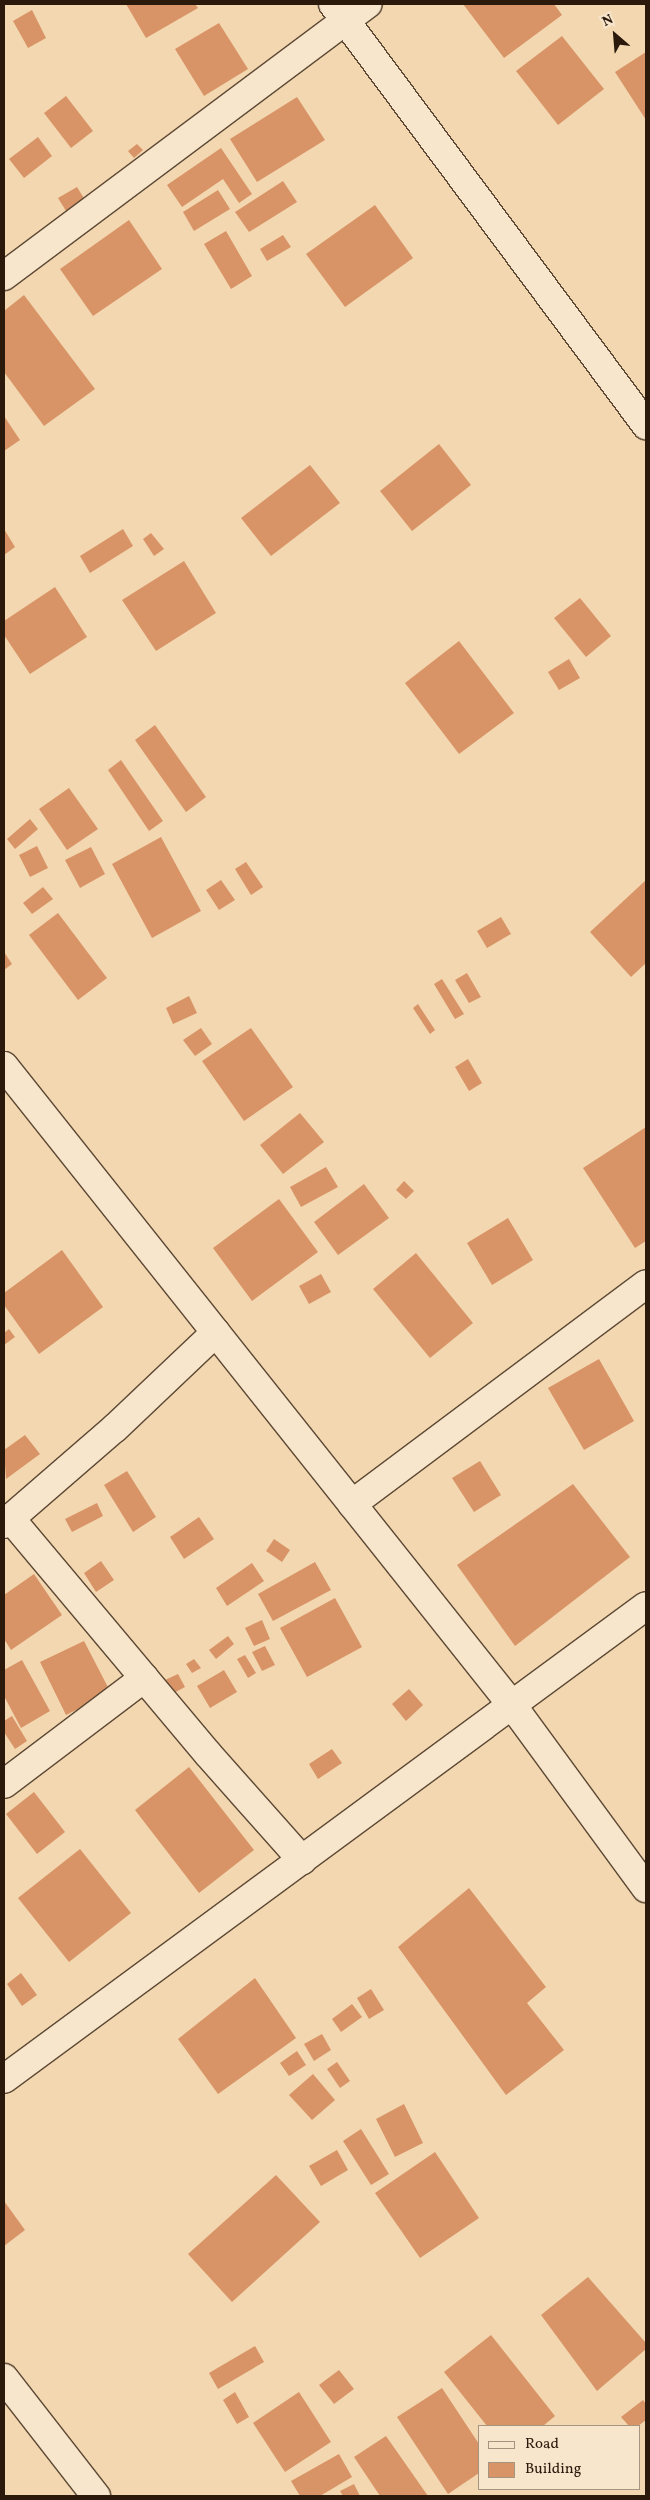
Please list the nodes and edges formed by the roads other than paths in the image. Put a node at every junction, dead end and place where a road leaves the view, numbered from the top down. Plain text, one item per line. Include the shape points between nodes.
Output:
1 (367, 4) edge
2 (339, 12) edge
3 (4, 276) edge
4 (646, 425) edge
5 (4, 1066) edge
6 (646, 1284) edge
7 (216, 1332) junction
8 (352, 1504) junction
9 (7, 1521) edge
10 (646, 1606) edge
11 (144, 1678) junction
12 (512, 1705) junction
13 (4, 1784) edge
14 (302, 1860) junction
15 (646, 1888) edge
16 (4, 2079) edge
17 (4, 2378) edge
18 (96, 2496) edge

1 - 2 street
2 - 3 street
2 - 4 street
5 - 7 street
6 - 8 street
7 - 8 street
7 - 9 street via 115,1428
8 - 12 street
9 - 11 street
10 - 12 street
11 - 13 street
11 - 14 street
12 - 14 street
12 - 15 street
14 - 16 street
17 - 18 street

